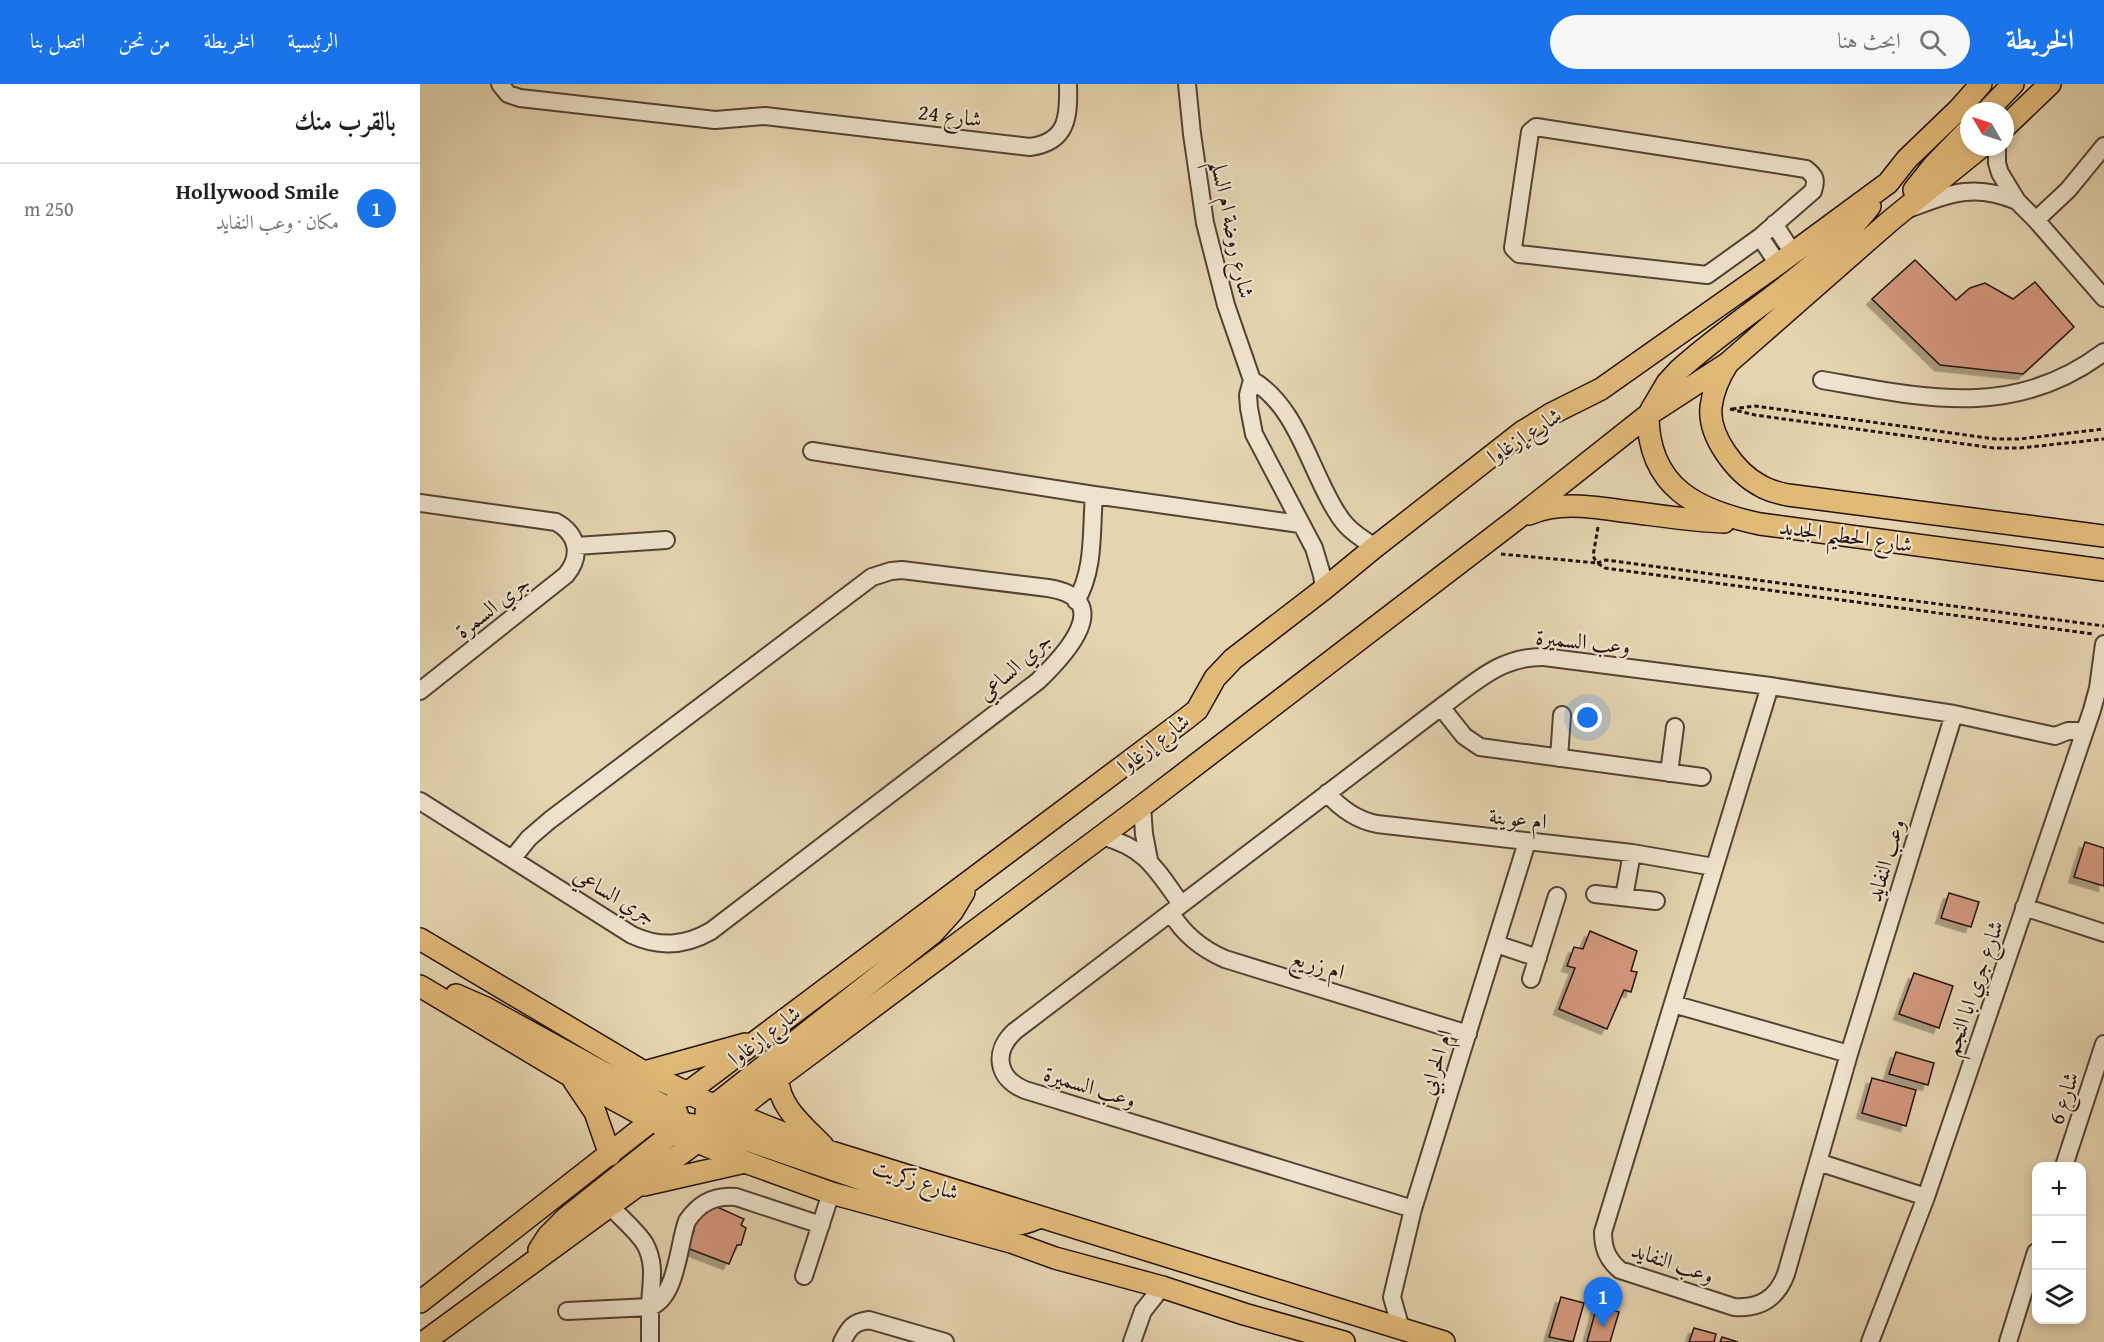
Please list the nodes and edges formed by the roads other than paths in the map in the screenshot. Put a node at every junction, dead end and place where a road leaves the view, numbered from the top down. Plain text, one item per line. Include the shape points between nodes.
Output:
1 (500, 84) edge
2 (1068, 84) edge
3 (1187, 84) edge
4 (1969, 84) edge
5 (1981, 84) edge
6 (2013, 84) edge
7 (2050, 84) edge
8 (1996, 102) edge
9 (1959, 109) junction
10 (2014, 118) edge
11 (1960, 138) edge
12 (2104, 146) edge
13 (1970, 156) edge
14 (1997, 156) edge
15 (1888, 183) junction
16 (2017, 201) junction
17 (1895, 217) junction
18 (2036, 220) junction
19 (1774, 224) junction
20 (1760, 237) junction
21 (1786, 259) junction
22 (2104, 298) edge
23 (2104, 351) edge
24 (1728, 363) junction
25 (1252, 380) junction
26 (1822, 380) dead end
27 (1647, 415) junction
28 (812, 451) dead end
29 (1094, 495) junction
30 (420, 503) edge
31 (1518, 518) junction
32 (1300, 524) junction
33 (1760, 524) junction
34 (2104, 536) edge
35 (666, 540) dead end
36 (576, 546) junction
37 (1375, 546) junction
38 (2104, 570) edge
39 (1324, 589) junction
40 (1076, 601) junction
41 (2104, 644) edge
42 (1770, 686) junction
43 (420, 691) edge
44 (2101, 691) edge
45 (1441, 707) junction
46 (1954, 714) junction
47 (1562, 715) dead end
48 (1675, 727) dead end
49 (2084, 731) junction
50 (2055, 736) junction
51 (2076, 754) junction
52 (1559, 758) junction
53 (1669, 773) junction
54 (1702, 777) dead end
55 (1327, 794) junction
56 (420, 801) edge
57 (1142, 806) junction
58 (1101, 836) junction
59 (1527, 842) junction
60 (1632, 852) junction
61 (512, 859) junction
62 (1149, 860) junction
63 (1714, 867) junction
64 (970, 880) junction
65 (1595, 894) dead end
66 (1557, 896) dead end
67 (1624, 897) junction
68 (1656, 901) dead end
69 (2024, 907) junction
70 (1176, 908) junction
71 (2104, 933) edge
72 (420, 939) edge
73 (1496, 944) junction
74 (1538, 958) junction
75 (1531, 979) dead end
76 (422, 987) edge
77 (1673, 1004) junction
78 (1468, 1034) junction
79 (757, 1040) junction
80 (2104, 1044) edge
81 (1849, 1054) junction
82 (644, 1072) junction
83 (2100, 1072) edge
84 (569, 1075) junction
85 (778, 1078) junction
86 (687, 1093) junction
87 (733, 1113) junction
88 (689, 1122) junction
89 (828, 1151) junction
90 (610, 1155) junction
91 (745, 1162) junction
92 (1818, 1162) junction
93 (2066, 1162) edge
94 (636, 1187) junction
95 (831, 1193) junction
96 (1926, 1197) junction
97 (610, 1206) junction
98 (1413, 1209) junction
99 (1038, 1218) junction
100 (820, 1225) junction
101 (532, 1263) junction
102 (2032, 1268) edge
103 (804, 1276) dead end
104 (1141, 1282) junction
105 (1162, 1287) junction
106 (1392, 1298) junction
107 (420, 1302) edge
108 (650, 1307) junction
109 (567, 1311) dead end
110 (1143, 1311) junction
111 (1365, 1318) junction
112 (1401, 1329) junction
113 (424, 1342) edge
114 (650, 1342) edge
115 (842, 1342) edge
116 (945, 1342) edge
117 (1132, 1342) edge
118 (1344, 1342) edge
119 (1444, 1342) edge
120 (1870, 1342) edge
121 (2008, 1342) edge

1 - 2 street, شارع 24 via 508,94 520,98 715,120 765,116 1030,147 1053,139 1064,126 1069,110
3 - 25 street, شارع روضة ام السلم via 1205,223 1226,305
4 - 9 main road
5 - 9 main road, شارع إزغاوا
6 - 8 main road
7 - 10 main road
9 - 15 main road, شارع إزغاوا
11 - 17 main road via 1934,165
12 - 18 street via 2068,190
13 - 17 main road, شارع إزغاوا
14 - 16 street via 2000,173
15 - 21 main road, شارع إزغاوا
15 - 27 main road via 1857,223 1816,264 1679,370
16 - 17 street via 1990,192 1963,191
16 - 18 street
17 - 24 main road, شارع إزغاوا
18 - 22 street
19 - 20 street
19 - 20 street via 1813,191 1814,175 1806,169 1536,127 1530,132 1514,248 1519,254 1702,276
19 - 21 street
20 - 21 street
21 - 37 main road, شارع إزغاوا via 1601,389 1522,432
23 - 26 street via 2048,384 1990,398 1934,398
24 - 27 main road, شارع إزغاوا
24 - 34 main road, شارع الحطيم الجديد via 1713,393 1712,421 1730,459 1762,487 1788,495
25 - 32 street, شارع روضة ام السلم via 1248,395 1254,434
25 - 37 street via 1281,406 1344,523
27 - 31 main road, شارع إزغاوا
27 - 33 main road, شارع الحطيم الجديد via 1656,460 1679,492 1715,512
28 - 29 street
29 - 32 street
29 - 40 street via 1089,569
30 - 36 street via 556,522 569,531
31 - 33 main road via 1562,506 1583,506 1700,521
31 - 57 main road, شارع إزغاوا
32 - 39 street, شارع روضة ام السلم via 1319,561
33 - 38 main road, شارع الحطيم الجديد
35 - 36 street
36 - 43 street, جري السمرة via 575,562 566,575
37 - 39 main road, شارع إزغاوا
39 - 64 main road, شارع إزغاوا via 1223,668 1197,710
40 - 61 street via 1064,591 912,571 891,571 872,577 550,820
40 - 61 street, جري الساعي via 1082,614 1079,634 1038,681 701,937 666,945 643,940
41 - 44 street, شارع جري ابا النجم
42 - 45 street, وعب السميرة via 1532,657 1496,668
42 - 46 street, وعب السميرة
42 - 63 street, وعب النفايد
44 - 49 street, شارع جري ابا النجم
45 - 52 street via 1464,736 1479,747
45 - 55 street, وعب السميرة
46 - 50 street, وعب السميرة
46 - 81 street, وعب النفايد
47 - 52 street
48 - 53 street
49 - 50 street, وعب السميرة
49 - 51 street, شارع جري ابا النجم
50 - 51 street, وعب السميرة
51 - 69 street, شارع جري ابا النجم
52 - 53 street
53 - 54 street
55 - 59 street, ام عوينة via 1349,814 1366,822
55 - 70 street, وعب السميرة
56 - 61 street, جري الساعي
57 - 58 main road, شارع إزغاوا
57 - 62 street
58 - 62 street via 1132,847
58 - 85 main road, شارع إزغاوا
59 - 60 street, ام عوينة
59 - 73 street, ام الحرابي
60 - 63 street, ام عوينة
60 - 67 street
62 - 70 street
63 - 77 street, وعب النفايد
64 - 79 main road, شارع إزغاوا
64 - 88 main road via 952,912 933,933
65 - 67 street
66 - 74 street
67 - 68 street
69 - 71 street
69 - 96 street, شارع جري ابا النجم
70 - 78 street, ام زريع via 1187,935 1225,959
70 - 98 street, وعب السميرة via 1008,1037 1001,1064 1009,1080 1024,1090
72 - 82 main road
73 - 74 street
73 - 78 street, ام الحرابي
74 - 75 street
76 - 84 main road, شارع زكريت
76 - 88 main road via 474,1002
77 - 81 street
77 - 92 street, وعب النفايد via 1603,1232 1605,1250 1614,1265 1627,1274 1734,1307 1767,1301 1782,1285
78 - 98 street, ام الحرابي
79 - 82 main road
79 - 86 main road, شارع إزغاوا
80 - 83 street, شارع 6
81 - 92 street, وعب النفايد
82 - 86 main road
83 - 93 street, شارع 6
84 - 88 main road, شارع زكريت
84 - 90 main road via 595,1112
85 - 87 main road, شارع إزغاوا
85 - 89 main road via 786,1107
86 - 88 main road
87 - 88 main road, شارع زكريت
87 - 89 main road, شارع زكريت
88 - 90 main road
88 - 91 main road, شارع زكريت
88 - 94 main road
88 - 99 main road via 992,1224 1020,1224
88 - 101 main road via 556,1226
89 - 99 main road, شارع زكريت
90 - 107 main road
91 - 94 main road
91 - 95 main road, شارع زكريت
92 - 96 street
94 - 97 main road
95 - 100 street
95 - 104 main road, شارع زكريت
96 - 120 street, شارع جري ابا النجم
97 - 101 main road
97 - 108 street via 649,1253 653,1271
98 - 106 street, ام الحرابي
99 - 111 main road, شارع زكريت
100 - 103 street
100 - 108 street via 736,1197 709,1200 687,1221 669,1289 660,1302
101 - 113 main road
102 - 121 street
104 - 105 main road, شارع زكريت
104 - 110 street
105 - 110 street
105 - 118 main road, شارع زكريت
106 - 111 street
106 - 112 street, ام الحرابي
108 - 109 street
108 - 114 street
110 - 117 street
111 - 112 main road, شارع زكريت
112 - 119 main road, شارع زكريت
115 - 116 street via 858,1322 869,1320

